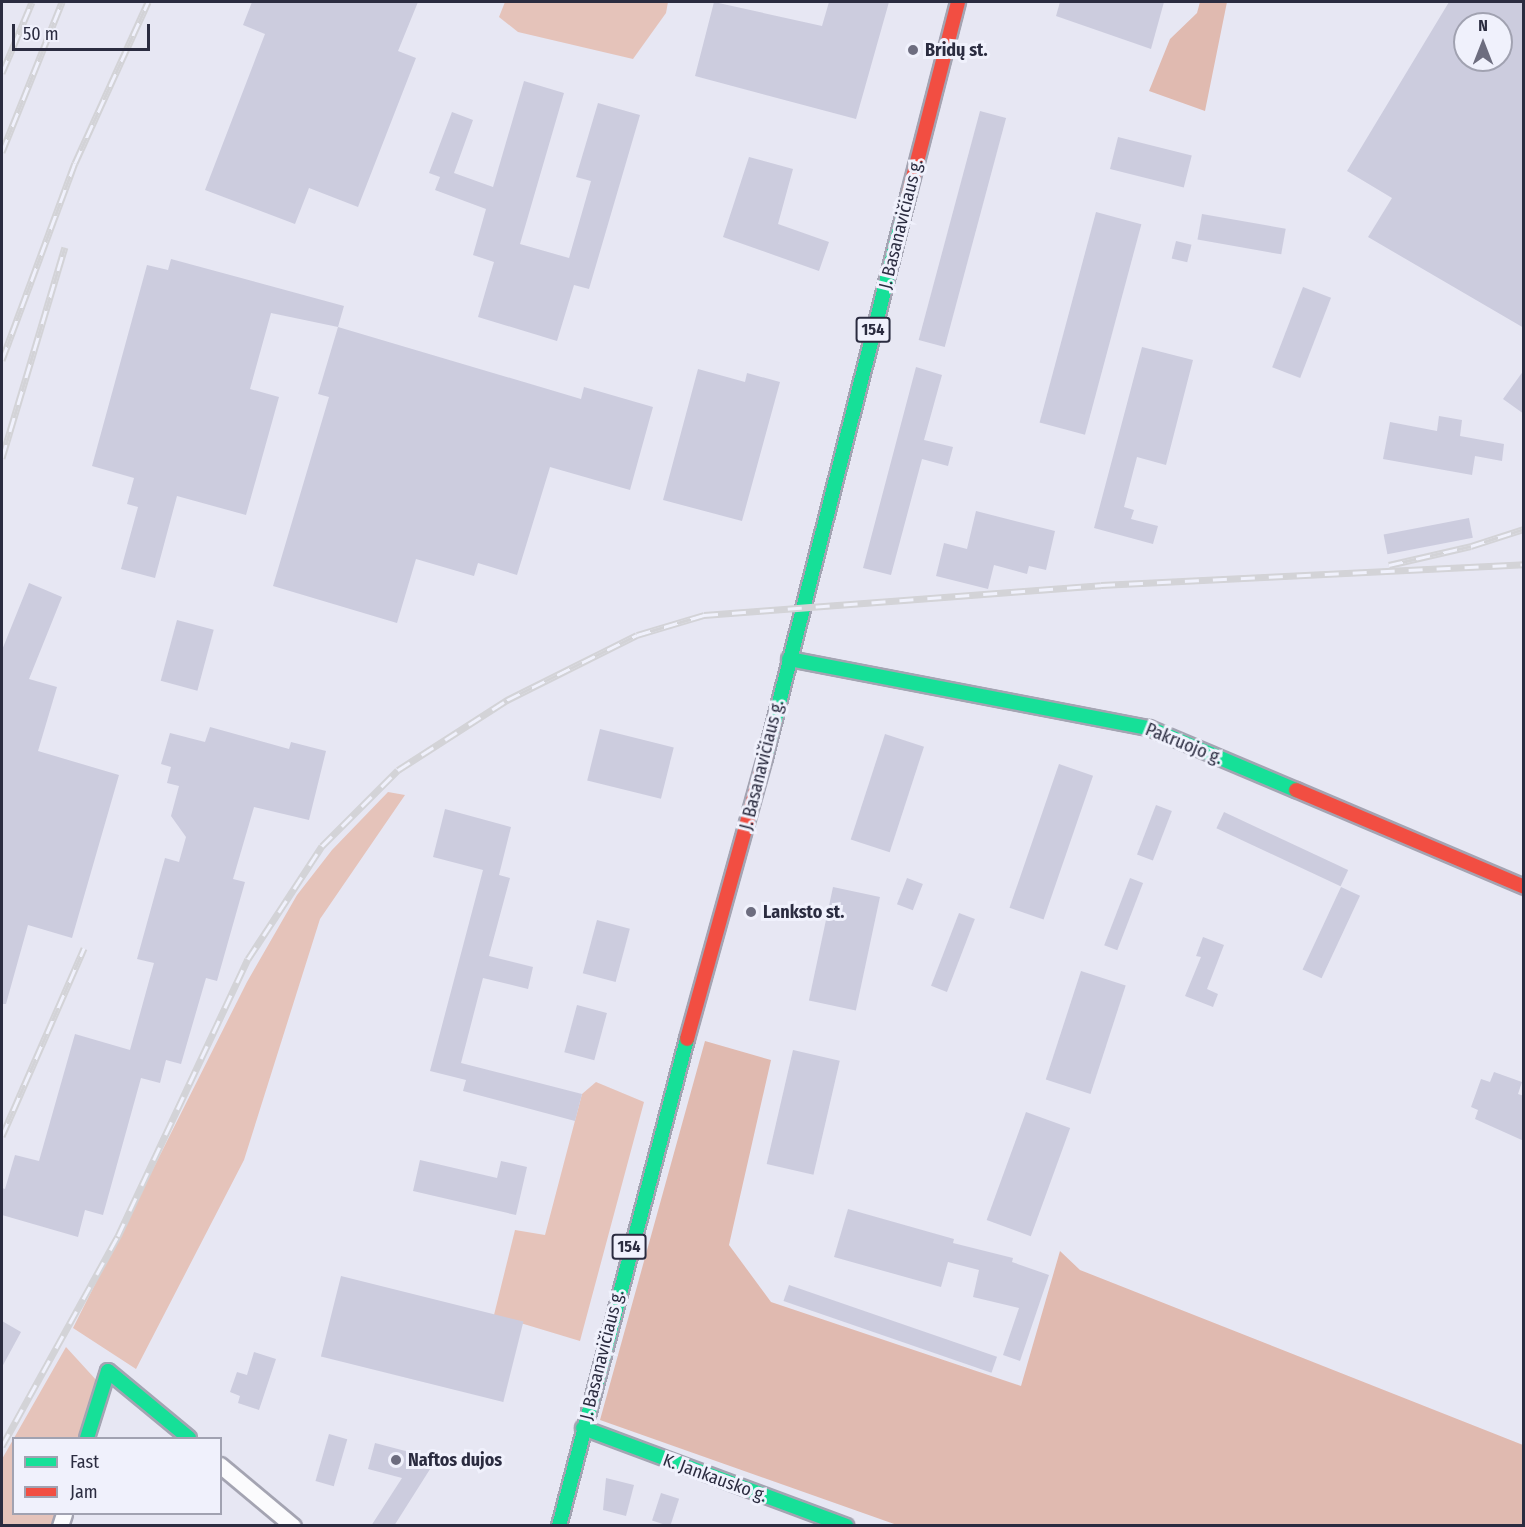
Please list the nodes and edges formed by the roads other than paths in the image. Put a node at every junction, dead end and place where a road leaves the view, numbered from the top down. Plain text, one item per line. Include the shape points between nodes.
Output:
1 (958, 2) edge
2 (789, 660) junction
3 (1524, 887) edge
4 (583, 1428) junction
5 (87, 1437) edge
6 (188, 1437) edge
7 (222, 1467) edge
8 (293, 1526) edge
9 (559, 1526) edge
10 (846, 1526) edge

1 - 2 main road, J. Basanavičiaus g. / 154
2 - 3 main road, Pakruojo g. via 1149,728
2 - 4 main road, J. Basanavičiaus g. / 154 via 740,855 676,1074
4 - 9 main road, J. Basanavičiaus g. / 154
4 - 10 main road, K. Jankausko g.
5 - 6 main road via 108,1371
7 - 8 street

